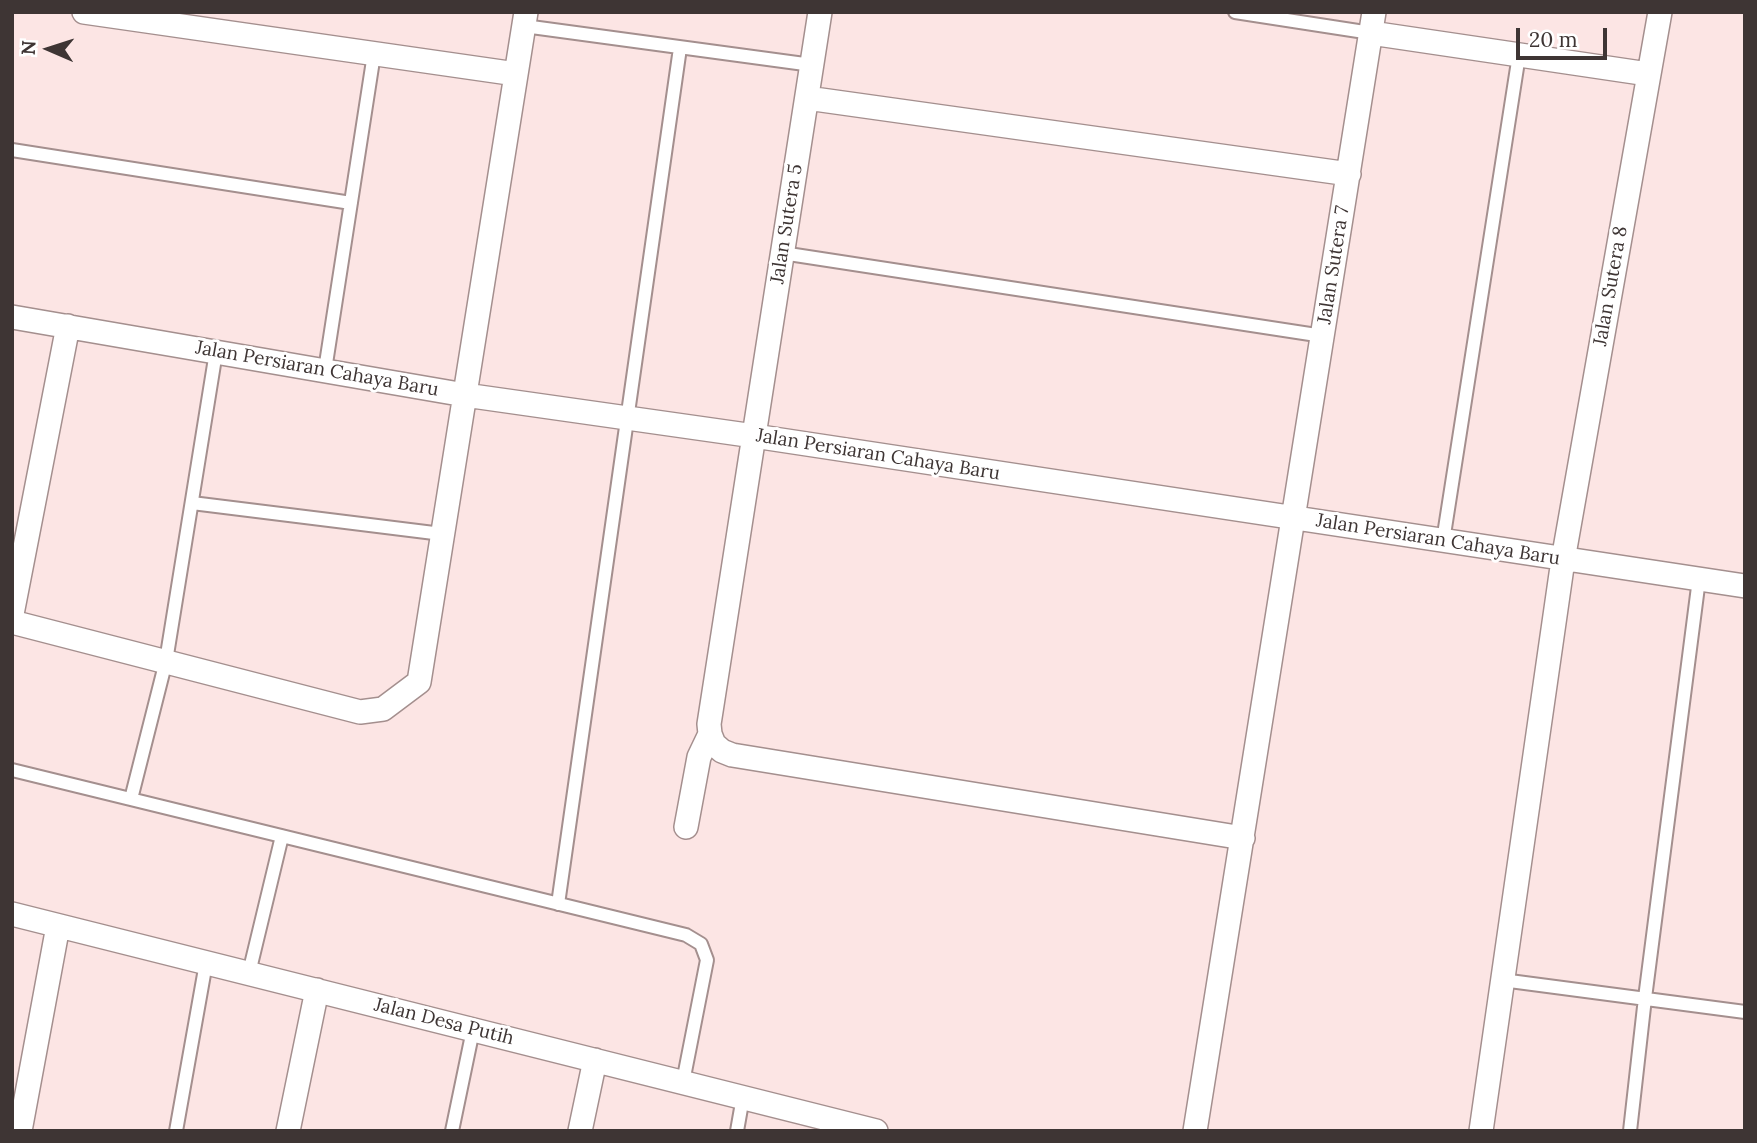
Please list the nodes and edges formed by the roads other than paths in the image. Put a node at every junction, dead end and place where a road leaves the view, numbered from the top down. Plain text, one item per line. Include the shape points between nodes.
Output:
1 (84, 12) edge
2 (820, 12) edge
3 (1235, 12) edge
4 (1660, 12) edge
5 (525, 19) edge
6 (1372, 22) edge
7 (680, 48) junction
8 (374, 54) junction
9 (1519, 55) junction
10 (812, 65) junction
11 (516, 74) junction
12 (1647, 74) junction
13 (807, 98) junction
14 (12, 150) edge
15 (1349, 174) junction
16 (351, 203) junction
17 (782, 253) junction
18 (12, 317) edge
19 (68, 326) junction
20 (1323, 336) junction
21 (216, 352) junction
22 (325, 370) junction
23 (465, 395) junction
24 (628, 418) junction
25 (754, 436) junction
26 (192, 503) junction
27 (1294, 517) junction
28 (442, 534) junction
29 (1443, 541) junction
30 (1563, 560) junction
31 (1699, 579) junction
32 (1745, 586) edge
33 (12, 614) edge
34 (12, 622) edge
35 (166, 662) junction
36 (710, 734) junction
37 (12, 771) edge
38 (131, 799) junction
39 (686, 827) dead end
40 (282, 836) junction
41 (1242, 838) junction
42 (558, 904) junction
43 (12, 914) edge
44 (58, 926) junction
45 (206, 963) junction
46 (249, 973) junction
47 (1502, 980) junction
48 (317, 990) junction
49 (1645, 998) junction
50 (1745, 1012) edge
51 (473, 1030) junction
52 (594, 1060) junction
53 (683, 1082) junction
54 (743, 1097) junction
55 (872, 1130) edge
56 (20, 1131) edge
57 (176, 1131) edge
58 (288, 1131) edge
59 (452, 1131) edge
60 (580, 1131) edge
61 (737, 1131) edge
62 (1195, 1131) edge
63 (1481, 1131) edge
64 (1630, 1131) edge

1 - 8 street
2 - 10 street, Jalan Sutera 5
3 - 6 lane
4 - 12 street, Jalan Sutera 8
5 - 7 lane
5 - 11 street
6 - 9 street
6 - 15 street, Jalan Sutera 7
7 - 10 lane
7 - 24 lane
8 - 11 street
8 - 16 lane
9 - 12 street
9 - 29 lane
10 - 13 street, Jalan Sutera 5
11 - 23 street
12 - 30 street, Jalan Sutera 8
13 - 15 street
13 - 17 street, Jalan Sutera 5
14 - 16 lane
15 - 20 street, Jalan Sutera 7
16 - 22 lane
17 - 20 lane
17 - 25 street, Jalan Sutera 5
18 - 19 street, Jalan Persiaran Cahaya Baru
19 - 21 street, Jalan Persiaran Cahaya Baru
19 - 33 street
20 - 27 street, Jalan Sutera 7
21 - 22 street, Jalan Persiaran Cahaya Baru
21 - 26 lane
22 - 23 street, Jalan Persiaran Cahaya Baru
23 - 24 street, Jalan Persiaran Cahaya Baru
23 - 28 street
24 - 25 street, Jalan Persiaran Cahaya Baru
24 - 42 lane
25 - 27 street, Jalan Persiaran Cahaya Baru
25 - 36 street, Jalan Sutera 5
26 - 28 lane
26 - 35 lane
27 - 29 street, Jalan Persiaran Cahaya Baru
27 - 41 street, Jalan Sutera 7
28 - 35 street via 419,682 383,709 360,712
29 - 30 street, Jalan Persiaran Cahaya Baru
30 - 31 street, Jalan Persiaran Cahaya Baru
30 - 47 street, Jalan Sutera 8
31 - 32 street, Jalan Persiaran Cahaya Baru
31 - 49 lane
34 - 35 street
35 - 38 lane
36 - 39 street, Jalan Sutera 5 via 699,757
36 - 41 street via 714,744 732,755
37 - 38 lane
38 - 40 lane
40 - 42 lane
40 - 46 lane
41 - 62 street, Jalan Sutera 7
42 - 53 lane via 668,929 701,944 706,960
43 - 44 street, Jalan Desa Putih
44 - 45 street, Jalan Desa Putih
44 - 56 street
45 - 46 street, Jalan Desa Putih
45 - 57 lane
46 - 48 street, Jalan Desa Putih
47 - 49 lane
47 - 63 street, Jalan Sutera 8
48 - 51 street, Jalan Desa Putih
48 - 58 street
49 - 50 lane
49 - 64 lane
51 - 52 street, Jalan Desa Putih
51 - 59 lane
52 - 53 street, Jalan Desa Putih
52 - 60 street
53 - 54 street, Jalan Desa Putih
54 - 55 street, Jalan Desa Putih
54 - 61 lane

